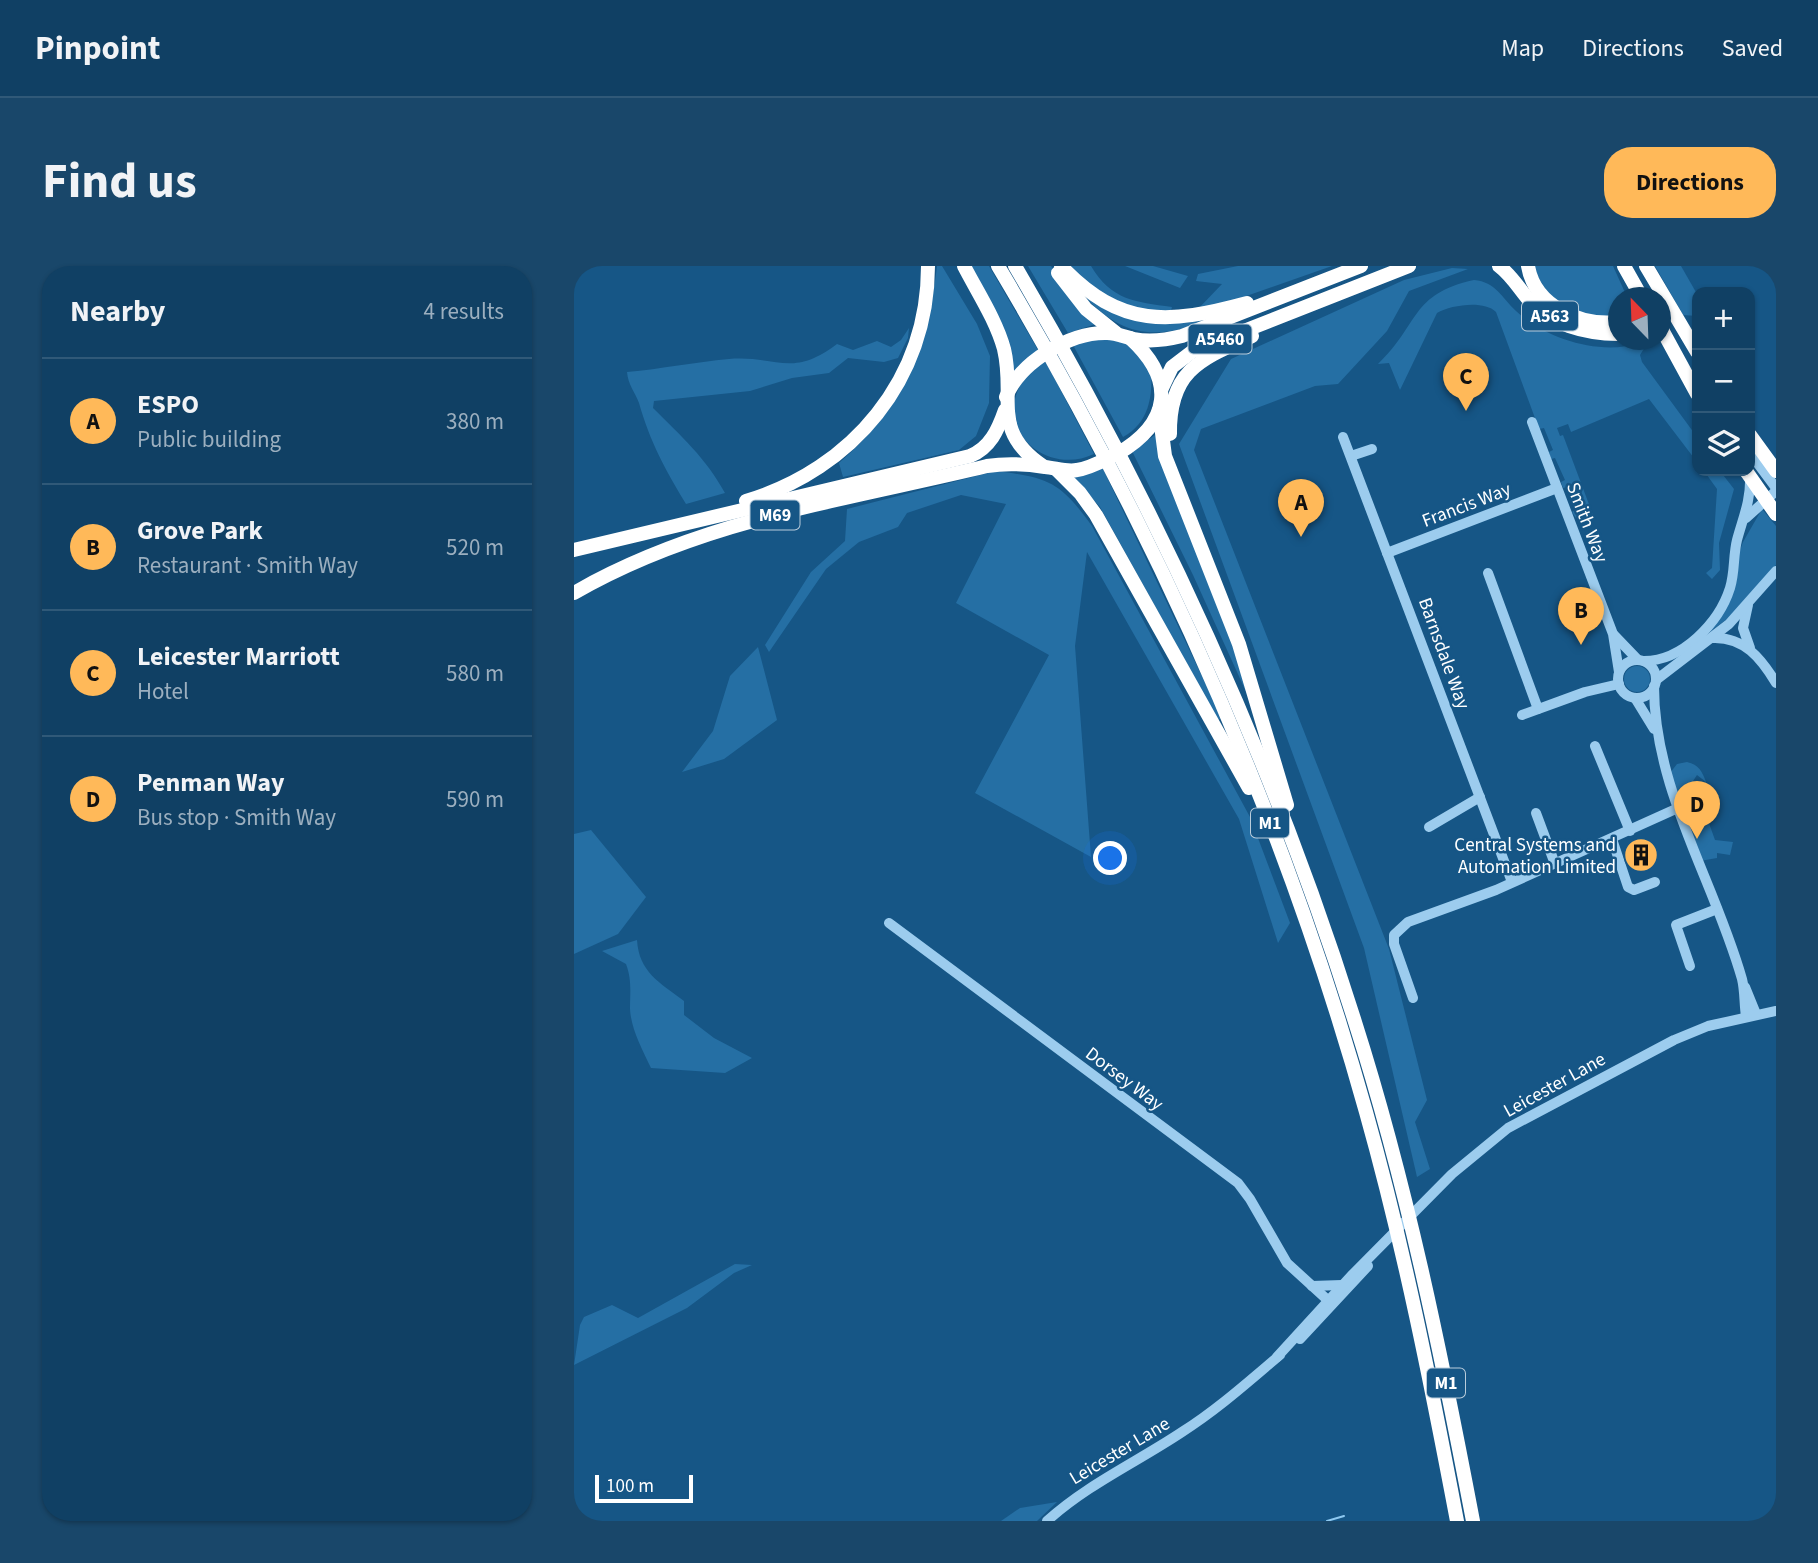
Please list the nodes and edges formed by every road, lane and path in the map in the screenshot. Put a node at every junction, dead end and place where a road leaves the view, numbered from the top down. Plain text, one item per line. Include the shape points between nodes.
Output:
1 (928, 266) edge
2 (964, 266) edge
3 (998, 266) edge
4 (1016, 266) edge
5 (1053, 266) edge
6 (1061, 266) edge
7 (1361, 266) edge
8 (1409, 266) edge
9 (1499, 266) edge
10 (1528, 266) edge
11 (1624, 266) edge
12 (1640, 266) edge
13 (1646, 266) edge
14 (1635, 287) edge
15 (1650, 287) edge
16 (1286, 294) junction
17 (1298, 308) junction
18 (1608, 322) edge
19 (1116, 333) junction
20 (1608, 334) edge
21 (1130, 338) junction
22 (1671, 347) edge
23 (1666, 350) edge
24 (1696, 350) edge
25 (1682, 370) junction
26 (1692, 386) edge
27 (1160, 393) junction
28 (1006, 404) junction
29 (1159, 408) junction
30 (1532, 422) dead end
31 (1343, 437) dead end
32 (1755, 442) edge
33 (1372, 449) dead end
34 (1351, 456) junction
35 (1755, 462) edge
36 (1050, 468) junction
37 (1776, 471) edge
38 (1748, 476) edge
39 (1751, 476) edge
40 (1557, 488) junction
41 (1772, 493) edge
42 (1187, 510) junction
43 (1776, 514) edge
44 (1746, 518) junction
45 (673, 527) junction
46 (574, 550) edge
47 (1387, 553) junction
48 (1776, 571) edge
49 (1488, 573) dead end
50 (574, 593) edge
51 (1750, 601) junction
52 (1614, 635) junction
53 (1713, 638) junction
54 (1752, 651) junction
55 (1641, 660) junction
56 (1619, 672) junction
57 (1655, 683) junction
58 (1776, 683) edge
59 (1619, 684) junction
60 (1635, 698) junction
61 (1538, 709) junction
62 (1522, 715) dead end
63 (1657, 736) junction
64 (1595, 746) dead end
65 (1480, 797) junction
66 (1678, 808) junction
67 (1536, 813) dead end
68 (1429, 827) dead end
69 (1629, 831) junction
70 (1612, 839) junction
71 (1555, 864) junction
72 (1303, 867) junction
73 (1291, 882) junction
74 (1512, 882) junction
75 (1655, 883) dead end
76 (1717, 909) junction
77 (889, 923) dead end
78 (1690, 966) dead end
79 (1413, 998) dead end
80 (1776, 1011) edge
81 (1751, 1015) junction
82 (1394, 1187) junction
83 (1383, 1246) junction
84 (1342, 1285) junction
85 (1312, 1286) junction
86 (1331, 1303) junction
87 (1308, 1321) junction
88 (1277, 1357) junction
89 (1046, 1521) edge
90 (1457, 1521) edge
91 (1473, 1521) edge

1 - 45 highway, M69 via 919,331 909,363 890,398 860,436 796,483
2 - 28 highway via 1001,340
3 - 73 highway, M1 via 1113,472 1212,681
4 - 72 highway, M1 via 1127,465 1224,671
5 - 19 highway via 1086,309
6 - 16 highway via 1101,301 1149,318 1193,317
7 - 16 highway, A5460
8 - 17 highway, A5460
9 - 20 highway, A563 via 1536,307 1558,321
10 - 18 highway via 1536,289 1555,307 1586,320
11 - 14 highway
12 - 15 highway
13 - 24 highway
16 - 21 highway, A5460 via 1182,337
17 - 27 highway, A5460 via 1187,355 1168,372
17 - 42 highway via 1266,330 1204,358 1178,386 1170,438
19 - 21 highway
19 - 28 highway via 1085,335 1050,352 1022,372
21 - 27 highway via 1156,366
22 - 25 highway
23 - 25 highway
25 - 26 highway
27 - 29 highway
28 - 36 highway via 1018,443
28 - 45 highway, M69 via 993,437 970,456
29 - 36 highway via 1149,429 1129,447 1089,467
29 - 42 highway via 1166,456
30 - 40 street, Smith Way
31 - 34 street, Barnsdale Way
32 - 37 highway
33 - 34 street
34 - 47 street, Barnsdale Way
35 - 41 street
36 - 50 highway, M69 via 986,466 730,527 653,554
36 - 73 highway via 1087,501 1105,531 1254,798
38 - 44 street
39 - 41 highway
40 - 47 street, Francis Way
40 - 52 street, Smith Way
41 - 43 highway
41 - 44 street
42 - 72 highway via 1254,688
44 - 55 street via 1737,542 1730,590 1716,616 1674,653 1659,660
45 - 46 highway, M69
47 - 65 street, Barnsdale Way
48 - 51 street
49 - 61 street
51 - 53 street
51 - 54 street via 1743,628
52 - 55 street, Smith Way
52 - 56 street, Smith Way
53 - 54 street via 1736,640
53 - 57 street via 1671,665
54 - 58 street
55 - 56 street via 1628,662
55 - 57 street via 1653,669
56 - 59 street
57 - 60 street via 1647,695
57 - 63 street
59 - 60 street
59 - 61 street
60 - 63 street
61 - 62 street
63 - 66 street
64 - 69 street
65 - 68 street
65 - 74 street, Barnsdale Way
66 - 69 street
66 - 76 street
67 - 71 street
69 - 70 street
70 - 71 street
70 - 75 street via 1629,887 1634,890
71 - 74 street
72 - 82 highway, M1 via 1356,1025
73 - 82 highway, M1
74 - 79 street via 1408,922 1394,935
76 - 78 street via 1676,925
76 - 81 street
77 - 85 street, Dorsey Way via 1238,1183 1282,1257
80 - 81 street, Leicester Lane
81 - 83 street, Leicester Lane via 1674,1040 1516,1123 1452,1174
82 - 90 highway, M1 via 1403,1254
82 - 91 highway, M1 via 1416,1246
83 - 84 street, Leicester Lane
83 - 86 street, Leicester Lane
84 - 85 street
84 - 86 street, Leicester Lane
85 - 86 street, Dorsey Way
85 - 87 street via 1316,1303
86 - 87 street, Leicester Lane
86 - 88 street, Leicester Lane
87 - 88 street, Leicester Lane
88 - 89 street, Leicester Lane via 1225,1404 1100,1480

